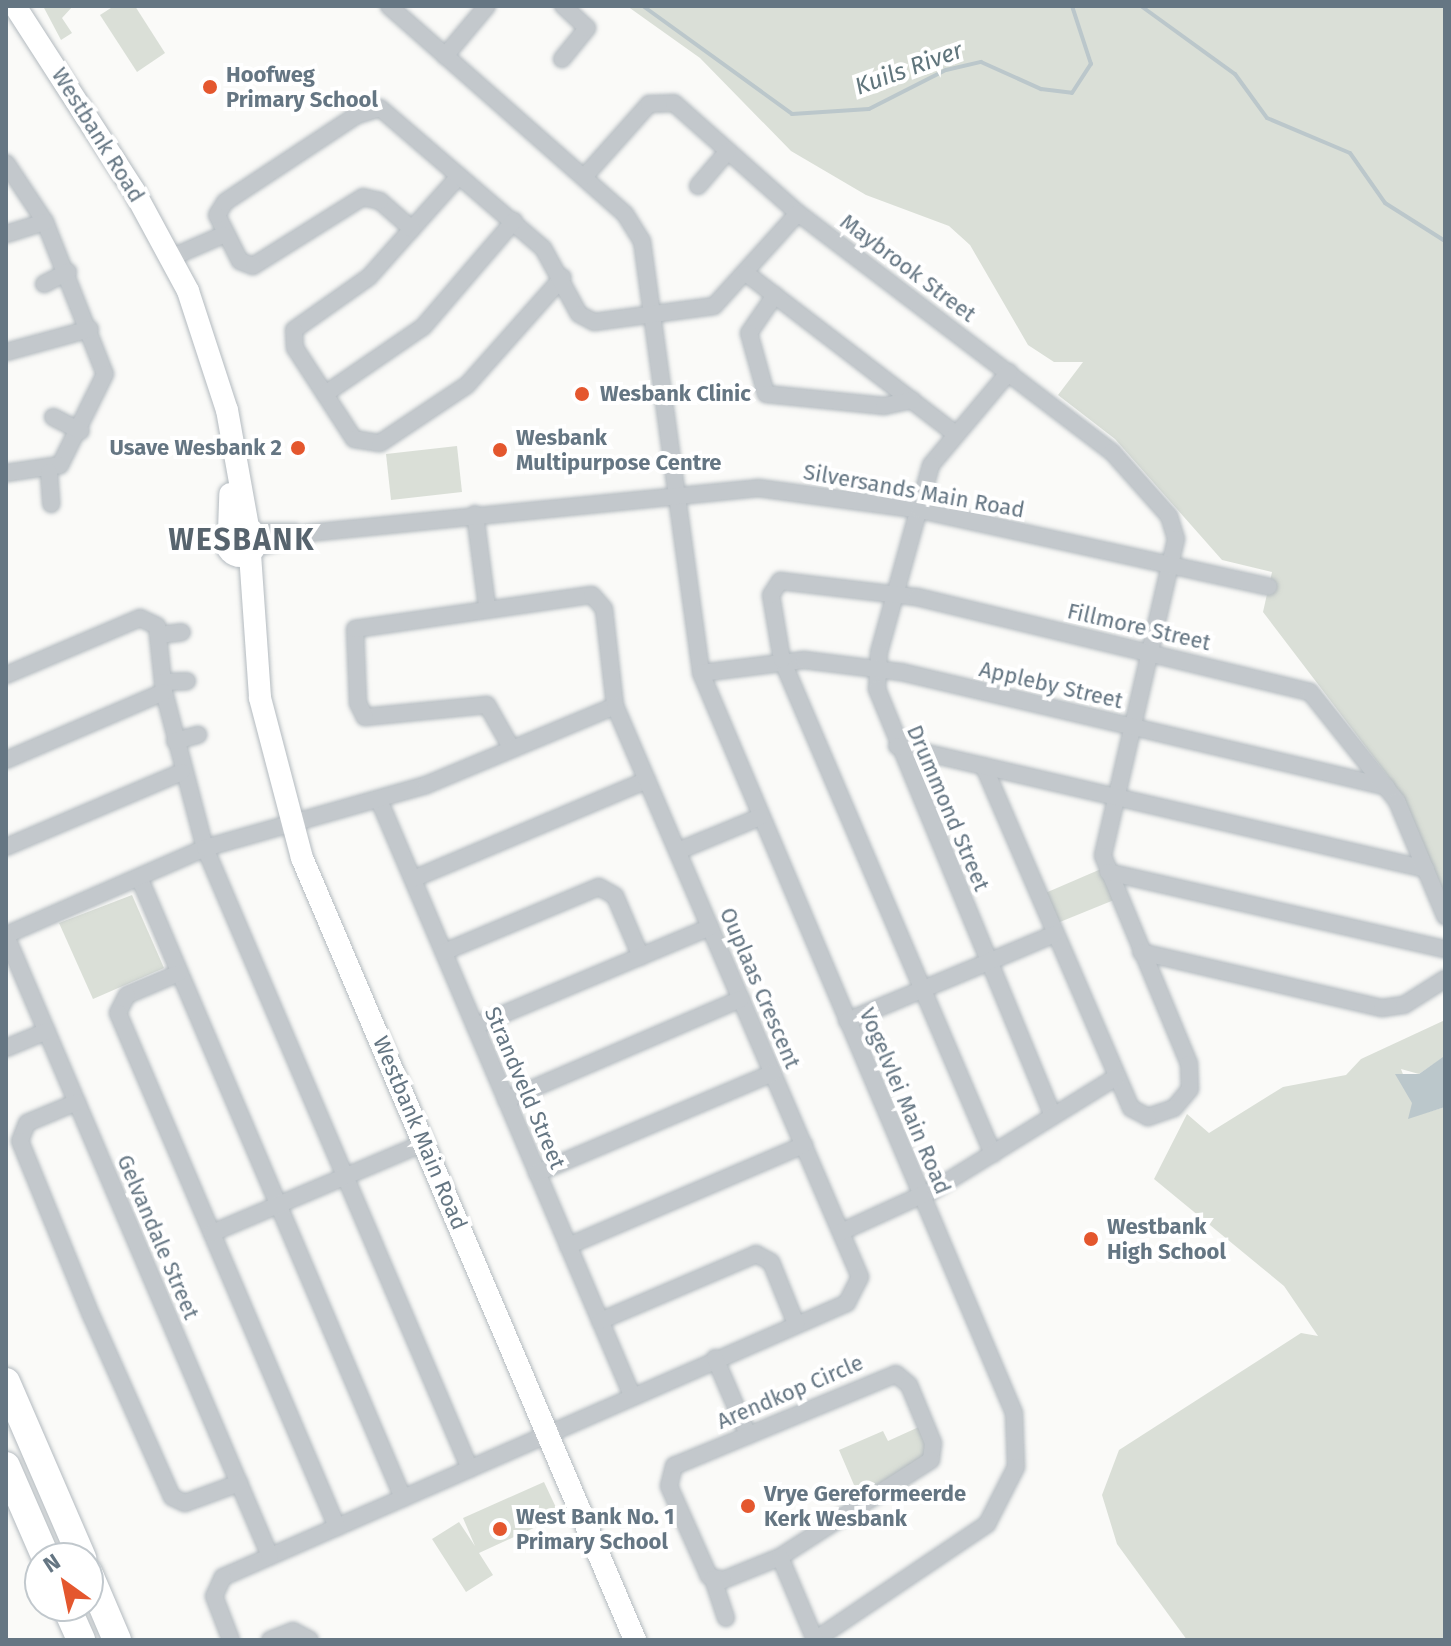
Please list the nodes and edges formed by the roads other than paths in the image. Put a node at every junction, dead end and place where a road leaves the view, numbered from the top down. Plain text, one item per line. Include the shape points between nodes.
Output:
1 (15, 6) edge
2 (389, 6) edge
3 (487, 6) edge
4 (563, 6) edge
5 (445, 56) junction
6 (562, 59) dead end
7 (728, 151) junction
8 (6, 163) edge
9 (459, 176) junction
10 (584, 177) junction
11 (698, 186) dead end
12 (798, 213) junction
13 (514, 221) junction
14 (45, 222) junction
15 (412, 229) junction
16 (6, 234) edge
17 (223, 235) junction
18 (172, 263) junction
19 (68, 272) junction
20 (747, 274) junction
21 (563, 277) junction
22 (44, 284) dead end
23 (775, 295) junction
24 (657, 318) junction
25 (90, 329) junction
26 (6, 352) edge
27 (1009, 372) junction
28 (325, 394) junction
29 (912, 400) junction
30 (53, 417) dead end
31 (81, 431) junction
32 (954, 433) junction
33 (49, 472) junction
34 (6, 473) edge
35 (678, 491) junction
36 (51, 504) dead end
37 (920, 510) junction
38 (475, 514) junction
39 (245, 541) junction
40 (1169, 565) junction
41 (1269, 587) dead end
42 (899, 594) junction
43 (487, 607) junction
44 (182, 632) dead end
45 (159, 635) junction
46 (1149, 652) junction
47 (782, 660) junction
48 (876, 668) junction
49 (701, 673) junction
50 (6, 675) edge
51 (187, 681) dead end
52 (163, 687) junction
53 (615, 706) junction
54 (1132, 726) junction
55 (198, 735) dead end
56 (175, 741) junction
57 (897, 746) junction
58 (512, 749) junction
59 (6, 760) edge
60 (984, 766) junction
61 (182, 772) junction
62 (647, 780) junction
63 (1387, 787) junction
64 (1115, 797) junction
65 (379, 800) junction
66 (760, 817) junction
67 (290, 825) junction
68 (6, 847) edge
69 (205, 848) junction
70 (678, 851) junction
71 (1426, 869) junction
72 (1108, 872) junction
73 (139, 877) junction
74 (413, 879) junction
75 (1445, 916) edge
76 (710, 927) junction
77 (1055, 934) junction
78 (6, 936) edge
79 (1445, 949) edge
80 (444, 952) junction
81 (1141, 952) junction
82 (641, 957) junction
83 (989, 962) junction
84 (179, 973) junction
85 (1445, 979) edge
86 (922, 989) junction
87 (741, 999) junction
88 (847, 1021) junction
89 (475, 1026) junction
90 (47, 1031) junction
91 (6, 1048) edge
92 (773, 1073) junction
93 (1116, 1077) junction
94 (506, 1100) junction
95 (77, 1102) junction
96 (1053, 1115) junction
97 (424, 1143) junction
98 (804, 1145) junction
99 (993, 1154) junction
100 (537, 1173) junction
101 (345, 1176) junction
102 (922, 1196) junction
103 (278, 1205) junction
104 (841, 1232) junction
105 (212, 1233) junction
106 (568, 1246) junction
107 (600, 1321) junction
108 (796, 1324) junction
109 (715, 1358) junction
110 (6, 1382) edge
111 (631, 1393) junction
112 (547, 1432) junction
113 (748, 1435) junction
114 (6, 1466) edge
115 (470, 1469) junction
116 (239, 1483) junction
117 (403, 1498) junction
118 (337, 1527) junction
119 (39, 1542) edge
120 (75, 1542) edge
121 (270, 1556) junction
122 (780, 1557) junction
123 (713, 1579) junction
124 (104, 1610) edge
125 (726, 1618) dead end
126 (117, 1640) edge
127 (231, 1640) edge
128 (270, 1640) edge
129 (310, 1640) edge
130 (635, 1640) edge
131 (815, 1640) edge

1 - 18 street, Westbank Road
2 - 5 street, Vogelvlei Main Road
3 - 5 street
4 - 6 street via 587,28
5 - 10 street, Vogelvlei Main Road
7 - 10 street, Maybrook Street via 674,103 655,101
7 - 11 street
7 - 12 street, Maybrook Street
8 - 14 street
9 - 13 street
9 - 15 street
9 - 17 street via 373,107 221,205
10 - 24 street, Vogelvlei Main Road via 625,214 642,241
12 - 20 street
12 - 27 street, Maybrook Street
13 - 21 street
13 - 28 street via 423,327
14 - 16 street
14 - 19 street
15 - 17 street via 368,197 256,266 240,261
15 - 28 street via 369,277 294,330 295,348
17 - 18 street
18 - 39 street, Westbank Road via 221,388
19 - 22 street
19 - 25 street
20 - 23 street
20 - 24 street via 714,306
21 - 24 street via 588,320
21 - 28 street via 467,385 380,443 354,439
23 - 29 street
23 - 29 street via 749,333 766,394 884,406
24 - 35 street, Vogelvlei Main Road
25 - 26 street
25 - 31 street via 105,382
27 - 32 street, Drummond Street
27 - 40 street, Maybrook Street via 1112,452 1164,509 1176,532
29 - 32 street
30 - 31 street
31 - 33 street
32 - 37 street, Drummond Street via 931,465
33 - 34 street
33 - 36 street
35 - 37 street, Silversands Main Road via 802,491
35 - 38 street, Silversands Main Road
35 - 49 street, Vogelvlei Main Road
37 - 40 street, Silversands Main Road
37 - 42 street, Drummond Street
38 - 39 street, Silversands Main Road
38 - 43 street
39 - 67 street, Westbank Main Road via 269,748
40 - 41 street, Silversands Main Road
40 - 46 street, Maybrook Street
42 - 46 street, Fillmore Street
42 - 47 street, Fillmore Street via 780,581 771,595
42 - 48 street, Drummond Street
43 - 53 street, Ouplaas Crescent via 596,597
43 - 58 street via 358,626 351,640 359,709 374,719 487,705
44 - 45 street
45 - 50 street via 154,622 140,618
45 - 52 street
46 - 54 street, Maybrook Street
46 - 63 street, Fillmore Street via 1310,692
47 - 48 street, Appleby Street
47 - 49 street, Appleby Street
47 - 86 street
48 - 54 street, Appleby Street
48 - 57 street, Drummond Street via 880,704
49 - 66 street, Vogelvlei Main Road
51 - 52 street
52 - 56 street
52 - 59 street
53 - 58 street
53 - 62 street, Ouplaas Crescent
54 - 63 street, Appleby Street
54 - 64 street, Maybrook Street
55 - 56 street
56 - 61 street
57 - 60 street
57 - 83 street, Drummond Street
58 - 65 street
60 - 64 street
60 - 77 street
61 - 68 street
61 - 69 street
62 - 70 street, Ouplaas Crescent
62 - 74 street
63 - 71 street, Fillmore Street
64 - 71 street
64 - 72 street, Maybrook Street via 1104,848
65 - 67 street
65 - 74 street, Strandveld Street
66 - 70 street
66 - 88 street, Vogelvlei Main Road
67 - 69 street
67 - 97 street, Westbank Main Road
69 - 73 street
69 - 101 street
70 - 76 street, Ouplaas Crescent
71 - 75 street, Fillmore Street
72 - 79 street
72 - 81 street
73 - 78 street
73 - 84 street
74 - 80 street, Strandveld Street
76 - 82 street
76 - 87 street, Ouplaas Crescent
77 - 83 street
77 - 93 street
78 - 90 street, Gelvandale Street
80 - 82 street via 599,887 615,896
80 - 89 street, Strandveld Street
81 - 85 street via 1382,1008 1404,1005
81 - 93 street via 1191,1078 1187,1097 1162,1112 1136,1114
82 - 89 street
83 - 86 street
83 - 96 street, Drummond Street
84 - 103 street
84 - 105 street via 127,995 118,1013
86 - 88 street
86 - 99 street
87 - 92 street, Ouplaas Crescent
87 - 94 street
88 - 102 street, Vogelvlei Main Road
89 - 94 street, Strandveld Street
90 - 91 street
90 - 95 street, Gelvandale Street
92 - 98 street, Ouplaas Crescent
92 - 100 street
93 - 96 street
94 - 100 street, Strandveld Street
95 - 116 street, Gelvandale Street
95 - 116 street via 27,1123 20,1141 92,1317 172,1497 185,1503
96 - 99 street
97 - 101 street
97 - 112 street, Westbank Main Road
98 - 104 street, Ouplaas Crescent
98 - 106 street
99 - 102 street
100 - 106 street, Strandveld Street
101 - 103 street
101 - 115 street
102 - 104 street
102 - 131 street, Vogelvlei Main Road via 1014,1413 1016,1467 1002,1504 978,1534
103 - 105 street
103 - 117 street
104 - 108 street, Ouplaas Crescent via 860,1277 858,1293
105 - 118 street
106 - 107 street, Strandveld Street
107 - 108 street via 756,1254 773,1265
107 - 111 street, Strandveld Street
108 - 109 street, Ouplaas Crescent
109 - 111 street, Ouplaas Crescent
109 - 113 street
110 - 120 highway
111 - 112 street, Ouplaas Crescent
112 - 115 street, Ouplaas Crescent
112 - 130 street, Westbank Main Road
113 - 122 street, Arendkop Circle via 896,1374 909,1385 933,1443 925,1465
113 - 123 street, Arendkop Circle via 668,1474
114 - 119 highway
115 - 117 street, Ouplaas Crescent
116 - 121 street, Gelvandale Street
117 - 118 street, Ouplaas Crescent
118 - 121 street, Ouplaas Crescent
121 - 127 street, Ouplaas Crescent via 215,1586
122 - 123 street, Arendkop Circle
122 - 131 street
123 - 125 street, Arendkop Circle
124 - 126 highway
128 - 129 street via 293,1631

